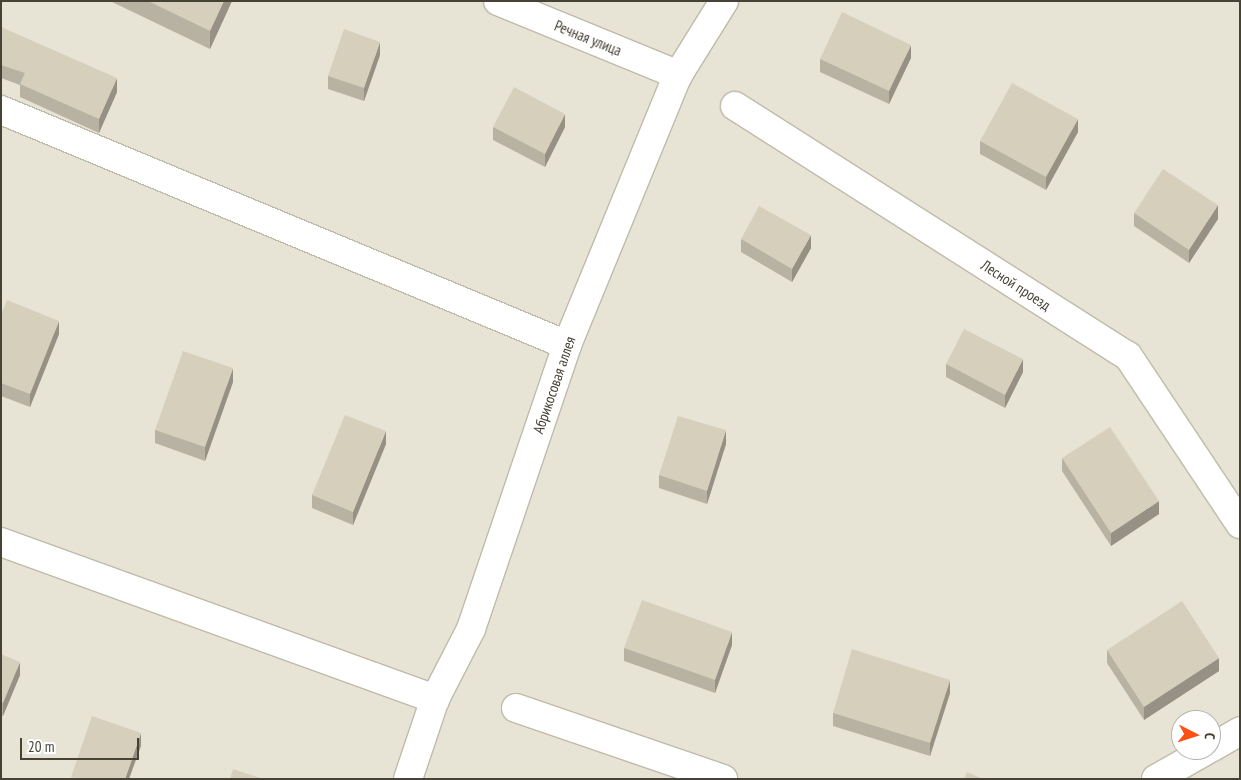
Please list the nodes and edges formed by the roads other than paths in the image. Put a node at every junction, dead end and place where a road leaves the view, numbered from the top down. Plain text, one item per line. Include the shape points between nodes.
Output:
1 (498, 1) edge
2 (724, 1) edge
3 (678, 75) junction
4 (735, 106) dead end
5 (1, 110) edge
6 (567, 345) junction
7 (1240, 524) edge
8 (1, 542) edge
9 (435, 699) junction
10 (516, 708) dead end
11 (1240, 731) edge
12 (1221, 742) edge
13 (1189, 760) edge
14 (408, 779) edge
15 (723, 779) edge
16 (1156, 779) edge

1 - 3 street, Речная улица
2 - 3 street, Абрикосовая аллея
3 - 6 street, Абрикосовая аллея
4 - 7 street, Лесной проезд via 1128,356
5 - 6 street
6 - 9 street, Абрикосовая аллея via 471,628
8 - 9 street
9 - 14 street, Абрикосовая аллея
10 - 15 street
11 - 12 street
13 - 16 street

